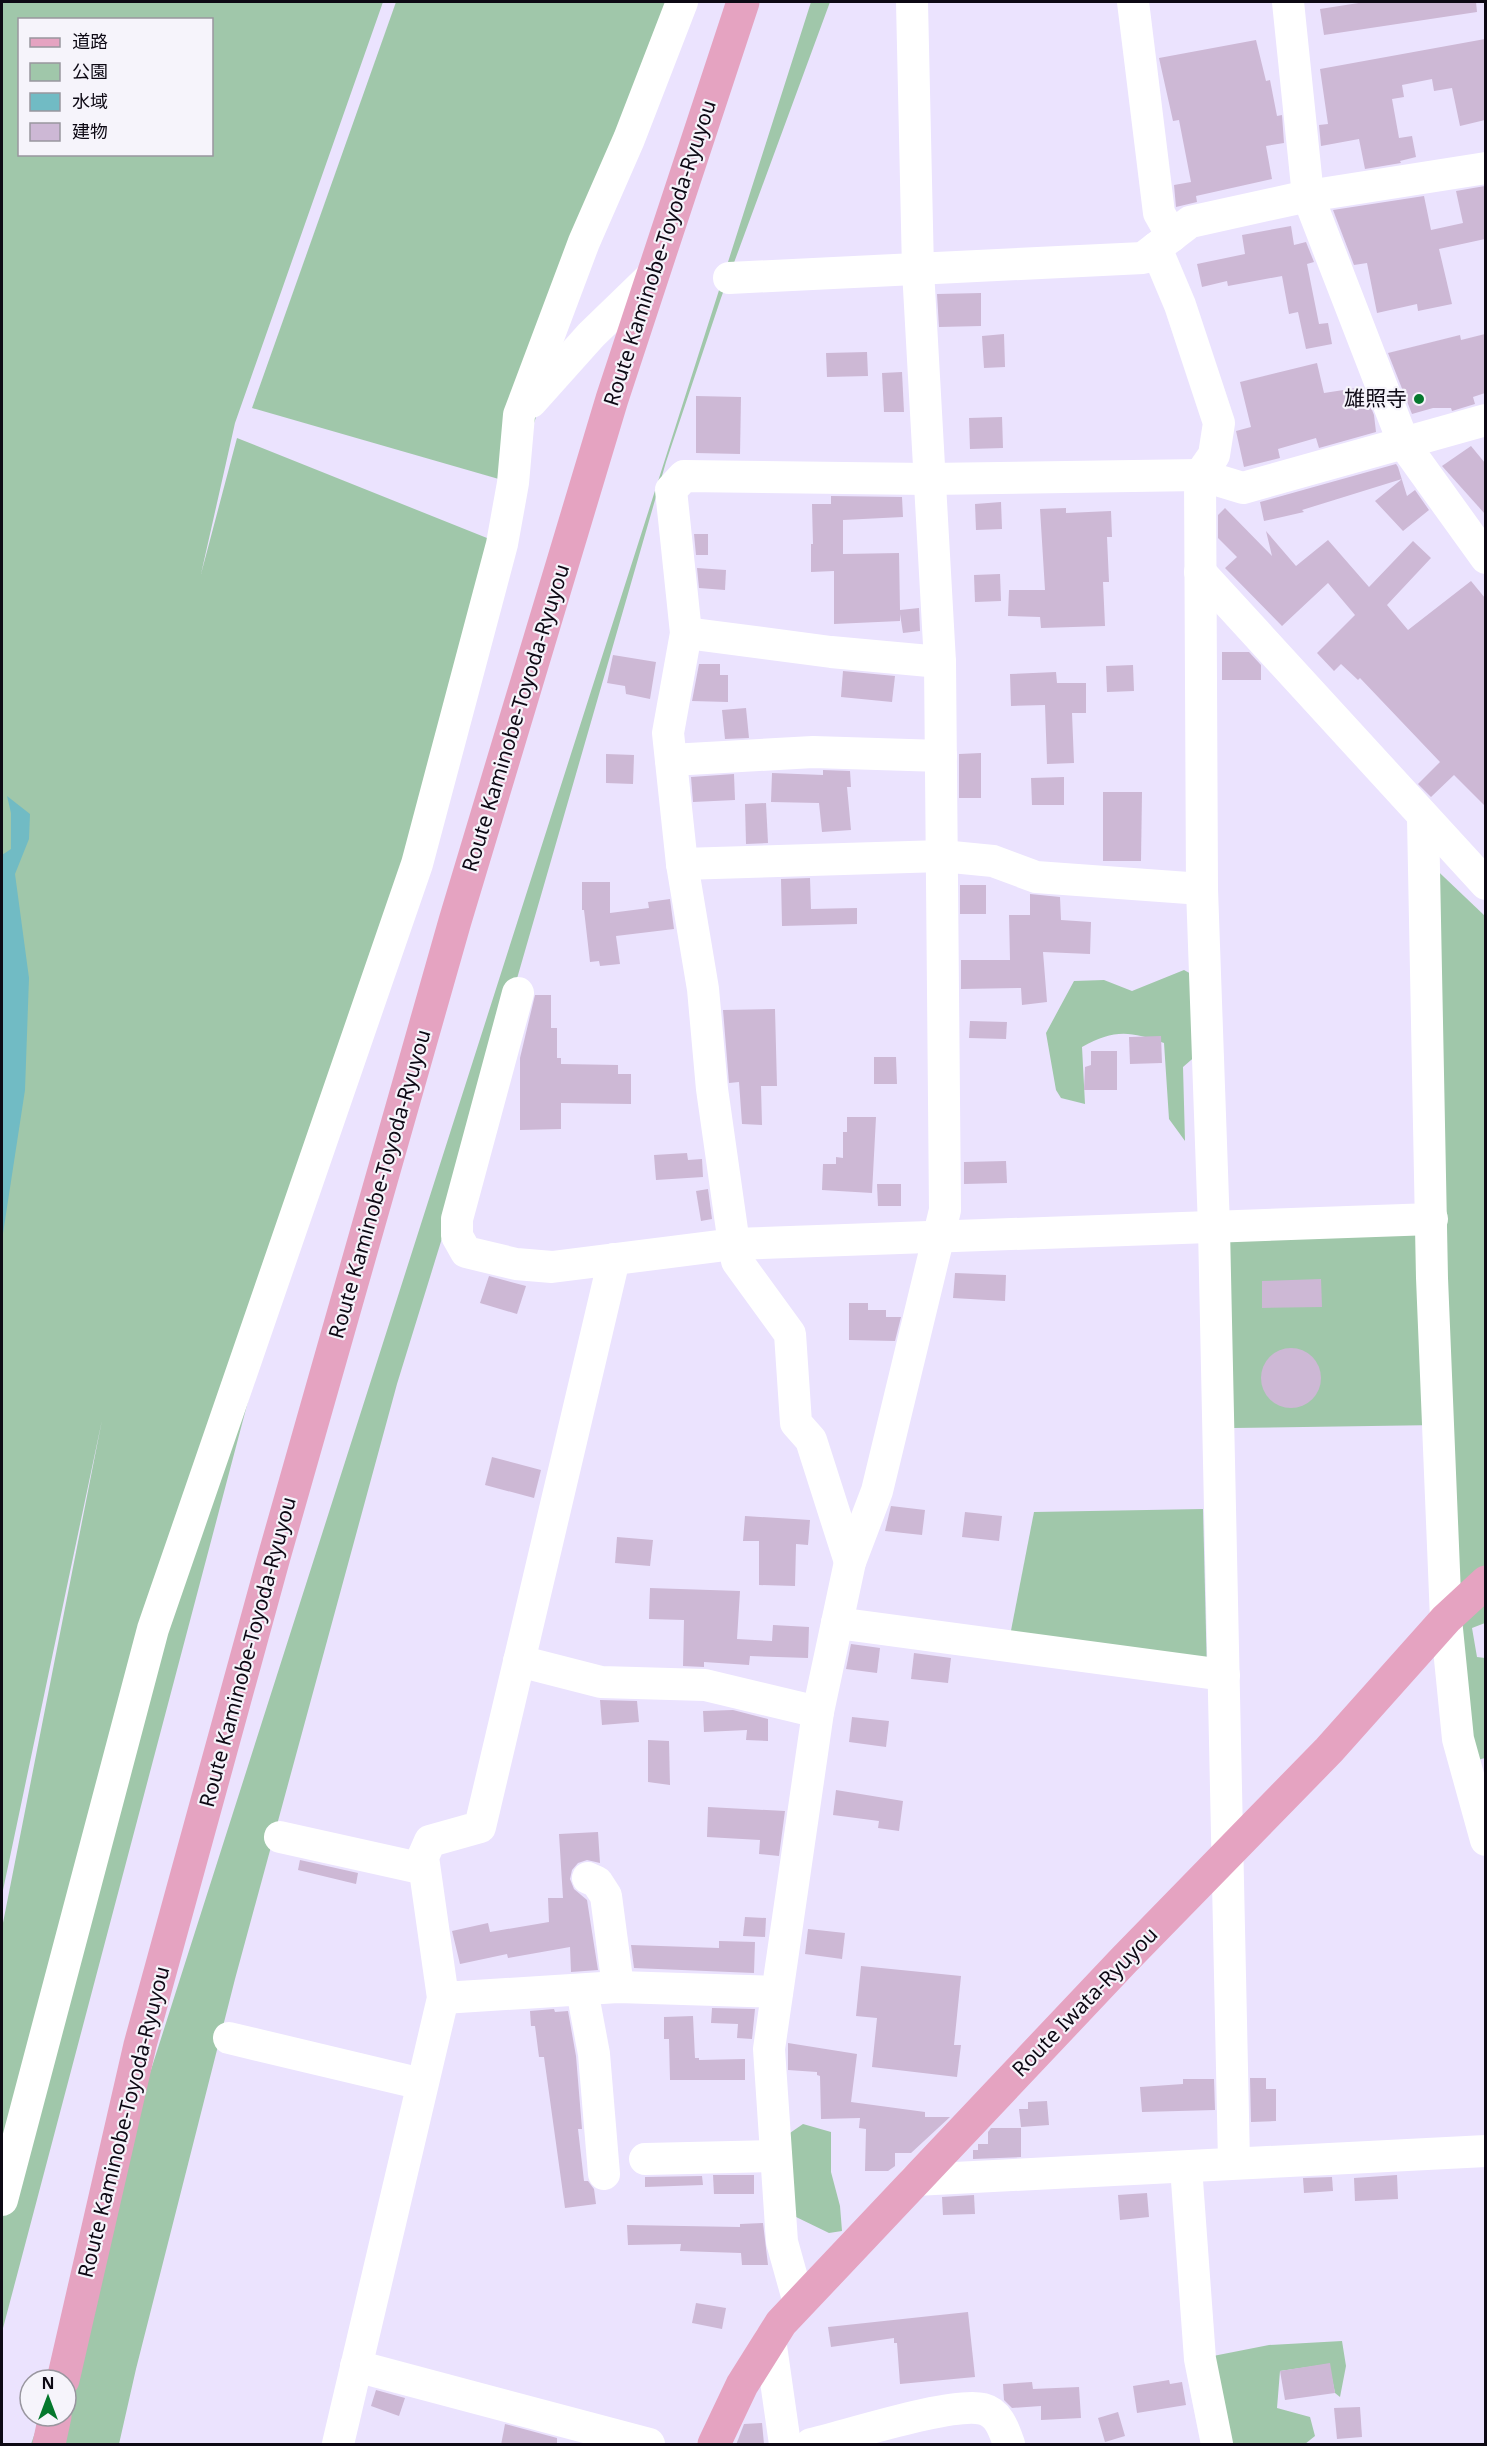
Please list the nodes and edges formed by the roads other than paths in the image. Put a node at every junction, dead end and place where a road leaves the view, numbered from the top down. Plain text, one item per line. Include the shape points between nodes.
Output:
1 (682, 2) edge
2 (743, 2) edge
3 (912, 2) edge
4 (1133, 2) edge
5 (1288, 2) edge
6 (1485, 168) edge
7 (1308, 196) junction
8 (1164, 242) junction
9 (918, 270) junction
10 (653, 275) junction
11 (729, 278) dead end
12 (519, 415) junction
13 (1482, 427) edge
14 (1404, 444) junction
15 (1200, 475) junction
16 (928, 479) junction
17 (1485, 558) edge
18 (1200, 572) junction
19 (686, 633) junction
20 (940, 662) junction
21 (941, 756) junction
22 (671, 759) junction
23 (1423, 818) junction
24 (942, 856) junction
25 (682, 864) junction
26 (1485, 884) edge
27 (1202, 889) junction
28 (519, 993) dead end
29 (1432, 1219) junction
30 (1214, 1228) junction
31 (941, 1235) junction
32 (734, 1244) junction
33 (614, 1259) junction
34 (850, 1562) junction
35 (1482, 1591) edge
36 (1446, 1619) junction
37 (837, 1623) junction
38 (519, 1660) junction
39 (1224, 1675) junction
40 (818, 1712) junction
41 (280, 1837) dead end
42 (1485, 1840) edge
43 (1227, 1854) junction
44 (424, 1869) junction
45 (588, 1878) dead end
46 (618, 1987) junction
47 (582, 1990) junction
48 (777, 1992) junction
49 (443, 1998) junction
50 (229, 2038) dead end
51 (422, 2084) junction
52 (1485, 2151) edge
53 (776, 2156) junction
54 (645, 2159) dead end
55 (1234, 2162) junction
56 (1186, 2168) junction
57 (604, 2174) dead end
58 (915, 2180) junction
59 (2, 2200) edge
60 (799, 2303) junction
61 (770, 2339) junction
62 (356, 2366) junction
63 (66, 2368) edge
64 (53, 2428) edge
65 (50, 2445) edge
66 (338, 2445) edge
67 (649, 2445) edge
68 (714, 2445) edge
69 (785, 2445) edge
70 (811, 2445) edge
71 (1009, 2445) edge
72 (1216, 2445) edge

1 - 12 street
2 - 10 main road, Route Kaminobe-Toyoda-Ryuyou
3 - 9 street
4 - 8 street
5 - 7 street
6 - 7 street
7 - 8 street via 1190,222
7 - 14 street
8 - 9 street via 1143,258
8 - 15 street via 1180,305 1219,423 1214,455
9 - 11 street
9 - 16 street
10 - 12 street via 591,335
10 - 63 main road, Route Kaminobe-Toyoda-Ryuyou via 455,921 277,1546 140,2045
12 - 59 street via 502,544 417,864 153,1629
13 - 14 street
14 - 15 street via 1243,488
14 - 17 street
15 - 16 street
15 - 18 street
16 - 19 street via 684,476 671,490
16 - 20 street
18 - 23 street
18 - 27 street
19 - 20 street
19 - 22 street via 668,733
20 - 21 street
21 - 22 street via 813,752
21 - 24 street
22 - 25 street
23 - 26 street
23 - 29 street
24 - 25 street
24 - 27 street via 993,861 1036,877
24 - 31 street via 945,1210
25 - 32 street via 703,989 712,1089
27 - 30 street
28 - 33 street via 457,1219 457,1236 466,1252 516,1264 552,1267
29 - 30 street
29 - 36 street
30 - 31 street
30 - 39 street
31 - 32 street
31 - 34 street via 877,1491
32 - 33 street
32 - 34 street via 737,1261 790,1334 796,1423 811,1440
33 - 38 street
34 - 37 street
35 - 36 main road, Route Iwata-Ryuyou
36 - 42 street via 1458,1739
36 - 43 main road, Route Iwata-Ryuyou via 1329,1750
37 - 39 street
37 - 40 street
38 - 40 street via 601,1682 705,1685
38 - 44 street via 480,1827 430,1841 423,1857
39 - 43 street
40 - 48 street
41 - 44 street
43 - 55 street
43 - 58 main road, Route Iwata-Ryuyou
44 - 49 street
45 - 46 street via 597,1882 606,1896
46 - 47 street
46 - 48 street
47 - 49 street
47 - 57 street via 594,2054
48 - 53 street via 769,2049
49 - 51 street
50 - 51 street
51 - 62 street
52 - 55 street
53 - 54 street
53 - 60 street via 782,2242
55 - 56 street
56 - 58 street
56 - 72 street via 1200,2359
58 - 60 main road, Route Iwata-Ryuyou
60 - 61 main road, Route Iwata-Ryuyou
61 - 68 main road, Route Iwata-Ryuyou via 742,2385
61 - 69 street
62 - 66 street
62 - 67 street
64 - 65 main road
70 - 71 street via 946,2410 983,2409 998,2419

